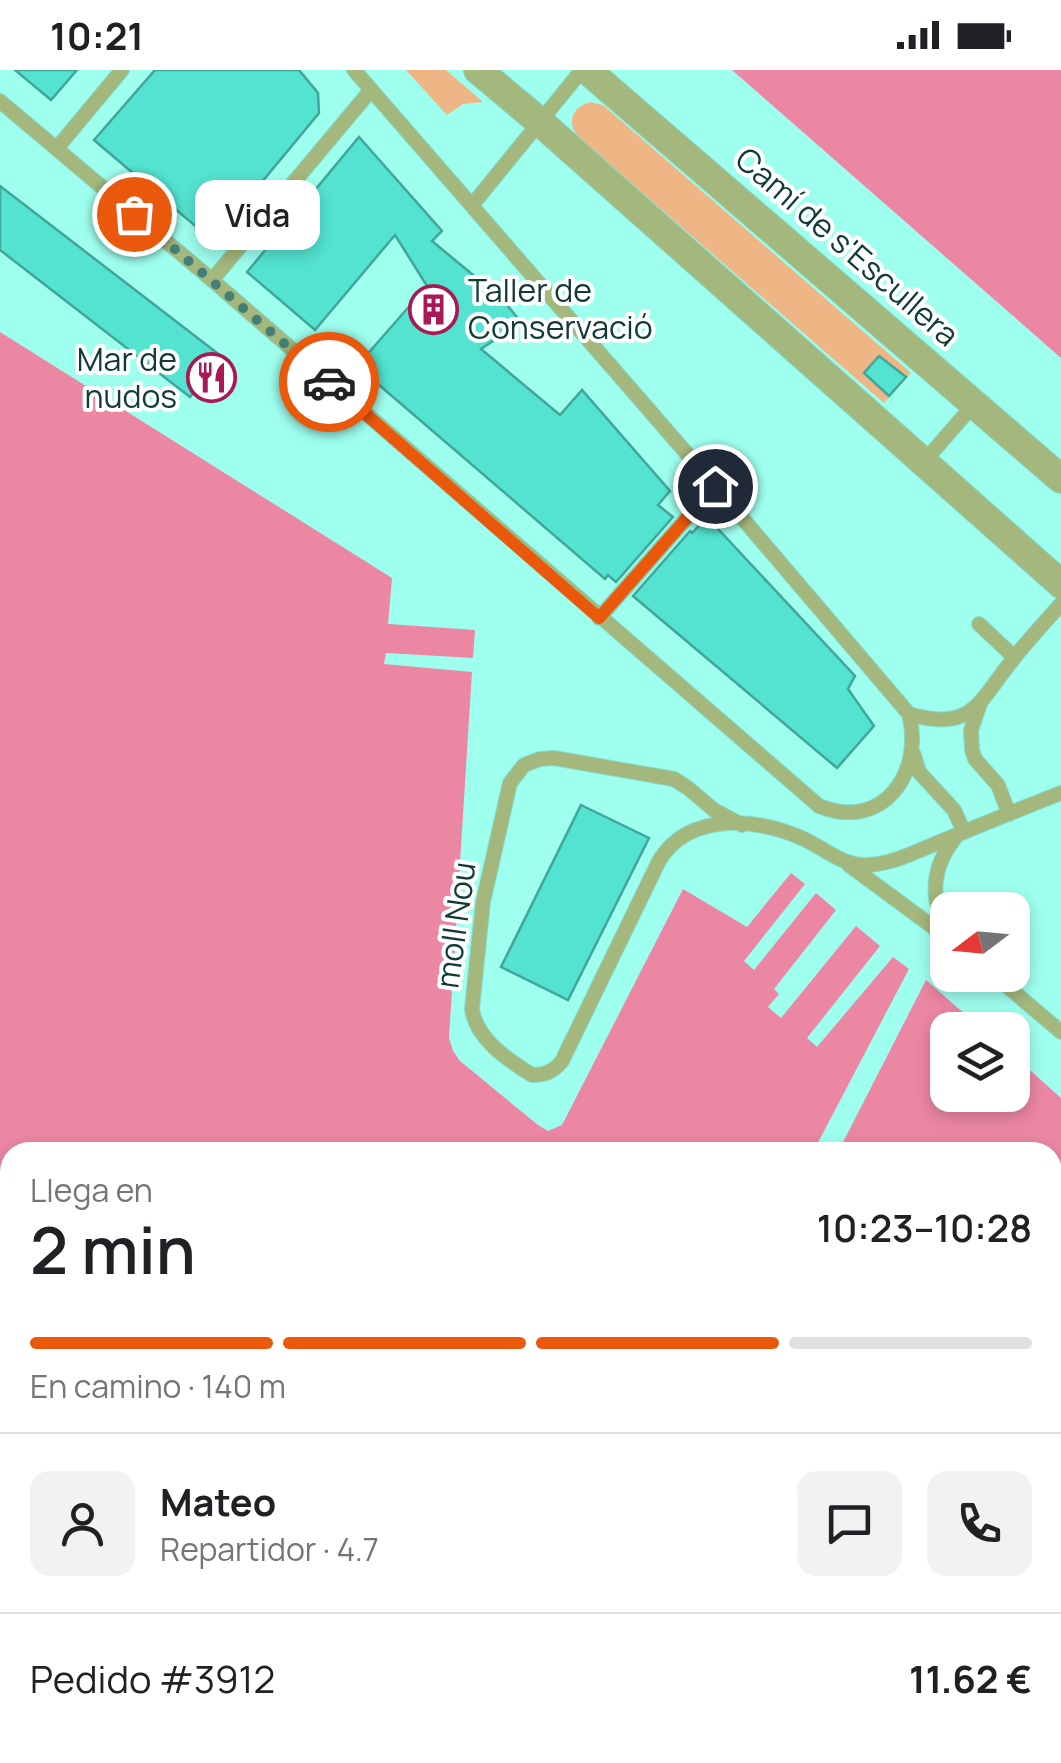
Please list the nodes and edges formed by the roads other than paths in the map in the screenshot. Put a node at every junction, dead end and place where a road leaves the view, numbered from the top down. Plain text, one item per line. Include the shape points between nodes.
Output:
1 (122, 70) edge
2 (354, 70) edge
3 (478, 70) edge
4 (584, 70) edge
5 (371, 90) junction
6 (0, 101) edge
7 (540, 122) junction
8 (57, 148) junction
9 (472, 204) junction
10 (212, 280) junction
11 (975, 403) junction
12 (923, 463) junction
13 (1061, 479) edge
14 (715, 486) junction
15 (1061, 584) edge
16 (1061, 604) edge
17 (599, 618) junction
18 (978, 624) dead end
19 (1014, 657) junction
20 (980, 704) junction
21 (908, 714) junction
22 (913, 744) junction
23 (1061, 793) edge
24 (1009, 814) junction
25 (742, 824) junction
26 (964, 832) junction
27 (845, 862) junction
28 (935, 892) edge
29 (930, 925) edge
30 (1014, 992) edge
31 (1061, 1032) edge

1 - 8 lane
2 - 5 lane
3 - 7 street
4 - 7 lane
4 - 11 street, Camí de s'Escullera
5 - 9 lane
5 - 10 lane
6 - 8 lane
7 - 9 lane
7 - 12 street
8 - 10 lane
9 - 14 lane
10 - 17 lane
11 - 12 lane
11 - 13 street, Camí de s'Escullera
12 - 15 street
14 - 17 lane
14 - 21 lane
16 - 19 lane
17 - 22 lane via 819,806 837,814 888,798 907,770
18 - 19 lane
19 - 20 lane
20 - 21 lane via 942,721
20 - 24 lane via 972,750
21 - 22 lane
22 - 26 lane via 919,772 954,810
23 - 24 lane
24 - 26 lane
25 - 25 lane, moll Nou via 690,830 665,850 557,1068 532,1074 483,1036 472,1009 483,902 510,783 524,765 554,758 674,779
25 - 27 lane, moll Nou via 778,830
26 - 27 lane via 879,864
26 - 28 lane via 946,849
27 - 29 lane, moll Nou
30 - 31 lane

